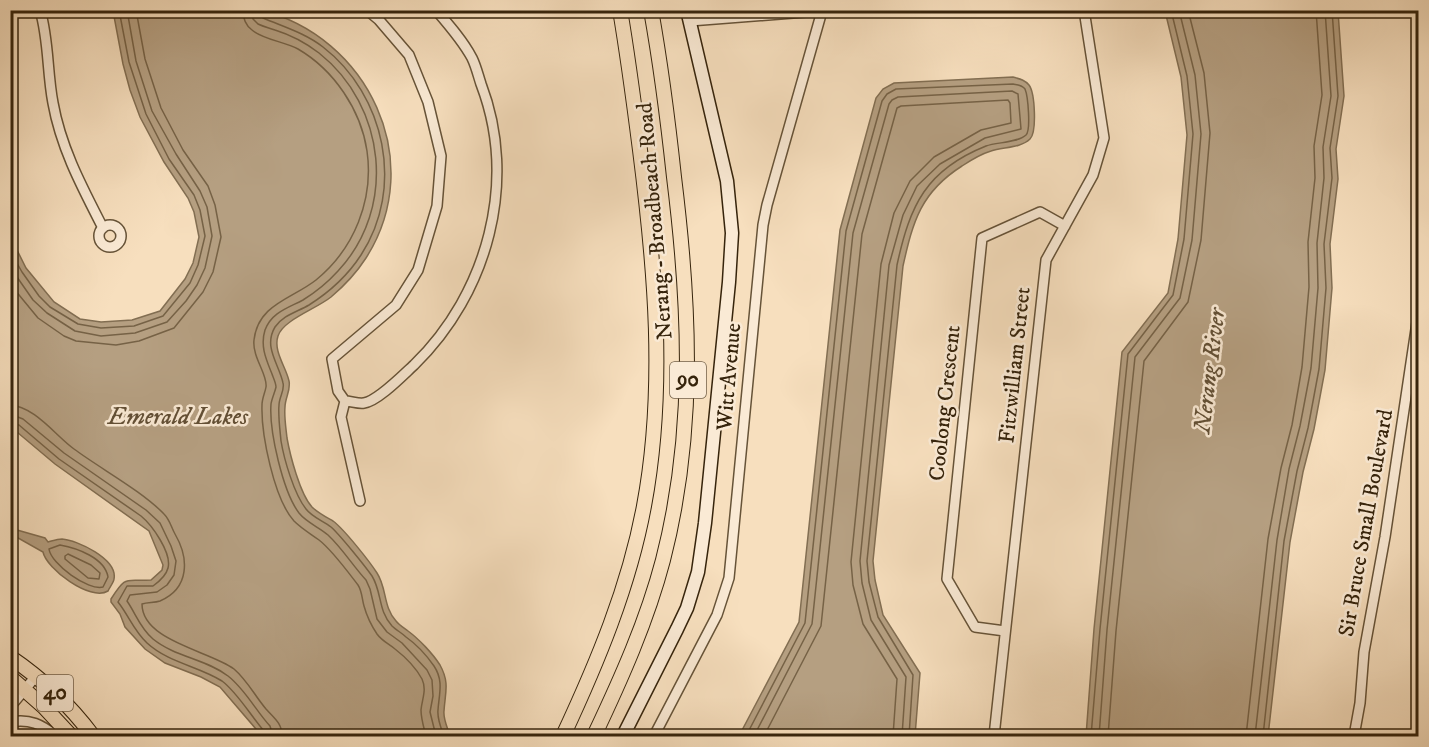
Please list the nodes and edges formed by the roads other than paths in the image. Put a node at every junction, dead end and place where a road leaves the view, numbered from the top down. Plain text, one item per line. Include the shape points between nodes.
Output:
1 (40, 10) edge
2 (367, 10) edge
3 (436, 10) edge
4 (620, 10) edge
5 (651, 10) edge
6 (831, 10) edge
7 (1084, 10) edge
8 (822, 11) edge
9 (689, 16) edge
10 (1065, 226) junction
11 (103, 228) dead end
12 (1419, 316) edge
13 (345, 401) junction
14 (360, 501) dead end
15 (1005, 631) junction
16 (10, 657) edge
17 (37, 675) junction
18 (10, 677) edge
19 (26, 690) junction
20 (10, 707) edge
21 (10, 722) edge
22 (56, 736) edge
23 (71, 736) edge
24 (93, 736) edge
25 (563, 736) edge
26 (594, 736) edge
27 (623, 736) edge
28 (654, 736) edge
29 (994, 736) edge
30 (1354, 736) edge

1 - 11 street via 60,134 70,164
2 - 13 street via 409,55 428,102 441,156 437,206 418,270 396,305 332,359 338,391
3 - 13 street via 472,58 488,102 496,143 497,191 491,231 464,300 428,351 390,387 365,403
4 - 25 main road, Nerang - Broadbeach Road / 90 via 655,296 655,429 644,508 626,581
5 - 26 main road, Nerang - Broadbeach Road / 90 via 683,261 688,345 686,418 679,482 663,560 635,646
6 - 8 street
7 - 10 street, Fitzwilliam Street via 1104,138 1093,175
8 - 9 street
8 - 28 street, Witt Avenue via 763,225 729,578 717,615
9 - 27 street via 727,181 732,233 729,282 698,572 678,629
10 - 15 street, Fitzwilliam Street via 1046,260
10 - 15 street, Coolong Crescent via 1040,212 982,237 946,579 975,627
12 - 30 street, Sir Bruce Small Boulevard
13 - 14 street via 341,417
15 - 29 street, Fitzwilliam Street
16 - 17 main road, 40
17 - 19 street
17 - 24 main road, 40
18 - 19 main road, 40
19 - 20 street
19 - 23 main road, 40
21 - 22 street via 40,724

